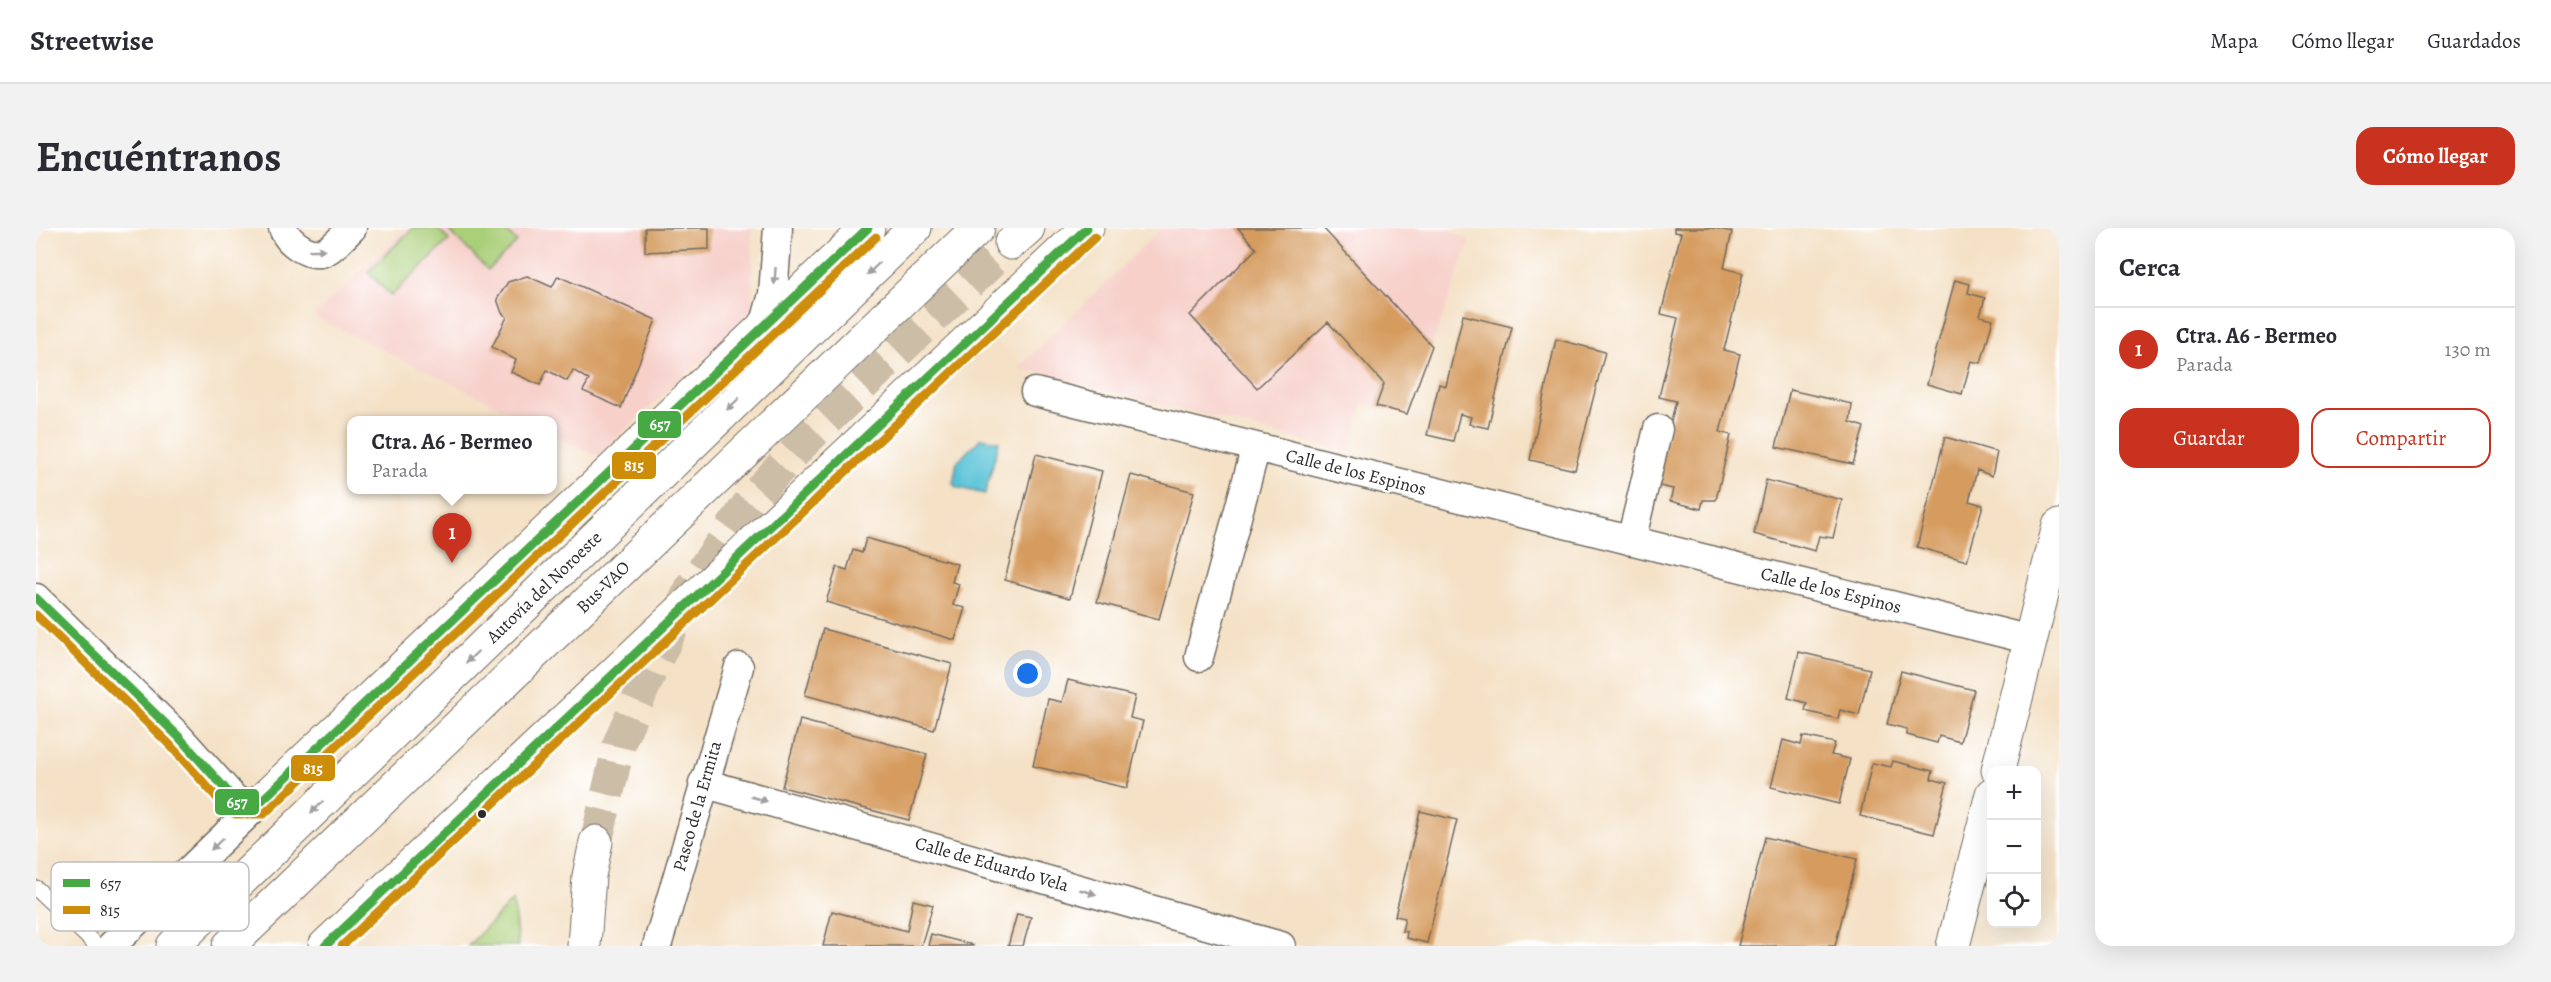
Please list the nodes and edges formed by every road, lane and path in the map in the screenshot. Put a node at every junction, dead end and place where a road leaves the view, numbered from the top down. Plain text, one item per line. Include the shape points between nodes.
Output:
1 (283, 228) edge
2 (352, 228) edge
3 (778, 228) edge
4 (868, 228) edge
5 (915, 228) edge
6 (978, 228) edge
7 (1087, 228) edge
8 (765, 323) junction
9 (1035, 392) dead end
10 (1658, 429) dead end
11 (1256, 447) junction
12 (2059, 526) edge
13 (1631, 541) junction
14 (2055, 562) edge
15 (36, 598) edge
16 (2031, 640) junction
17 (1199, 657) dead end
18 (739, 667) dead end
19 (1999, 766) edge
20 (703, 783) junction
21 (259, 803) junction
22 (1987, 813) edge
23 (596, 842) tunnel mouth
24 (198, 862) edge
25 (249, 872) edge
26 (36, 888) edge
27 (51, 902) edge
28 (249, 927) edge
29 (81, 931) edge
30 (127, 931) edge
31 (189, 931) edge
32 (245, 931) edge
33 (97, 946) edge
34 (111, 946) edge
35 (173, 946) edge
36 (229, 946) edge
37 (325, 946) edge
38 (584, 946) edge
39 (657, 946) edge
40 (1281, 946) edge
41 (1953, 946) edge

1 -> 2 street via 301,248 319,252 325,252
3 -> 8 street via 773,294
4 - 8 main road
5 -> 25 main road, Autovía del Noroeste
6 - 28 main road, Bus-VAO
7 - 37 main road
8 - 21 main road
9 - 11 street, Calle de los Espinos
10 - 13 street
11 - 13 street, Calle de los Espinos
11 - 17 street
12 - 14 main road
13 - 16 street, Calle de los Espinos
14 - 16 main road
15 - 21 street via 178,736 237,802
16 - 19 main road
18 - 20 street, Paseo de la Ermita
20 - 39 street, Paseo de la Ermita
20 -> 40 street, Calle de Eduardo Vela
21 -> 24 street
22 - 41 main road
23 - 38 main road via 589,876
26 - 27 lane
29 - 33 lane
30 -> 34 street
31 -> 35 main road, Autovía del Noroeste
32 - 36 main road, Bus-VAO

